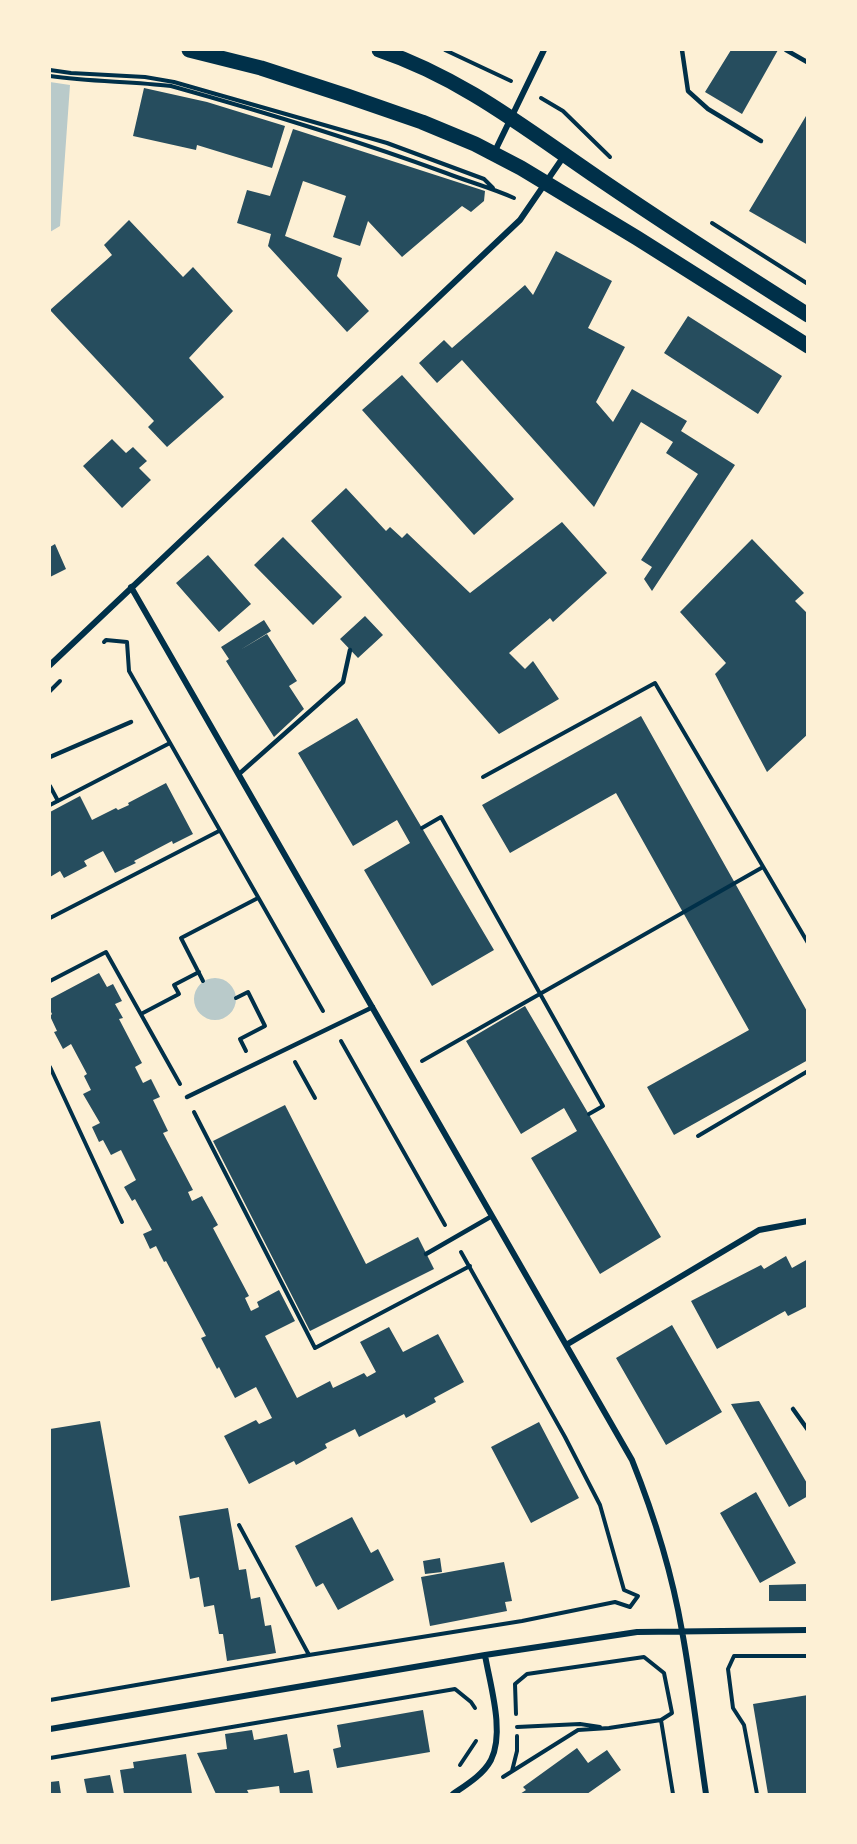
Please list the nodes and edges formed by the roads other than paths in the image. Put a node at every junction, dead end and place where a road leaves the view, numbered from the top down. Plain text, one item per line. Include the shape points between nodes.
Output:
1 (189, 50) edge
2 (379, 50) edge
3 (544, 50) edge
4 (682, 50) edge
5 (786, 50) edge
6 (807, 62) edge
7 (510, 117) junction
8 (761, 141) dead end
9 (493, 154) junction
10 (565, 155) junction
11 (546, 183) junction
12 (807, 315) edge
13 (807, 346) edge
14 (131, 588) junction
15 (350, 650) dead end
16 (50, 665) edge
17 (131, 722) dead end
18 (50, 757) edge
19 (239, 774) junction
20 (373, 1007) junction
21 (187, 1097) road end
22 (492, 1216) junction
23 (807, 1221) edge
24 (426, 1254) dead end
25 (566, 1345) junction
26 (793, 1409) dead end
27 (807, 1430) edge
28 (807, 1630) edge
29 (682, 1631) junction
30 (485, 1654) junction
31 (50, 1729) edge
32 (453, 1794) edge
33 (706, 1794) edge

1 - 9 main road via 347,96 431,126
2 - 7 main road via 416,63
3 - 7 street
4 - 8 lane via 688,91 708,109
5 - 6 lane
7 - 9 street
7 - 10 main road
9 - 11 main road
10 - 11 street
10 - 12 main road
11 - 13 main road
11 - 14 street via 520,220
14 - 16 street
14 - 19 street
15 - 19 lane via 343,682
17 - 18 lane
19 - 20 street
20 - 21 lane
20 - 22 street
22 - 24 lane
22 - 25 street
23 - 25 street via 759,1230
25 - 29 street via 632,1460 668,1569
26 - 27 lane
28 - 29 street
29 - 30 street via 637,1632
29 - 33 street
30 - 31 street
30 - 32 street via 498,1736 491,1760 480,1774

